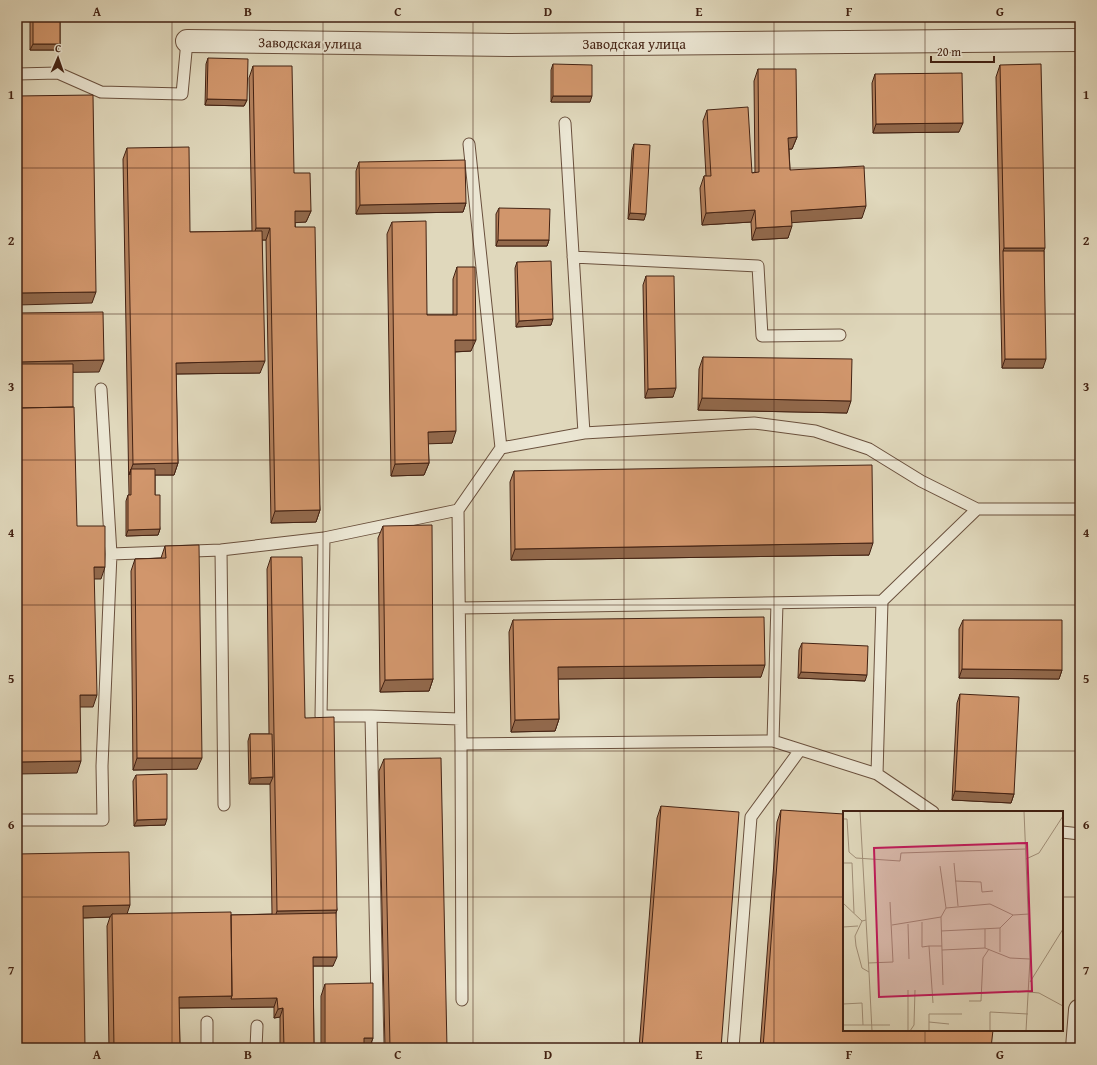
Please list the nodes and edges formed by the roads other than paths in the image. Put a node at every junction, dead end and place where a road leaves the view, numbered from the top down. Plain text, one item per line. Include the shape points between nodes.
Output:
1 (1080, 40) edge
2 (187, 41) joint
3 (17, 74) edge
4 (565, 123) dead end
5 (469, 144) dead end
6 (573, 257) junction
7 (840, 335) dead end
8 (101, 389) dead end
9 (584, 433) junction
10 (501, 448) junction
11 (977, 509) junction
12 (1080, 509) edge
13 (458, 510) junction
14 (324, 538) junction
15 (221, 550) junction
16 (111, 554) junction
17 (882, 601) junction
18 (777, 603) junction
19 (460, 608) junction
20 (371, 716) junction
21 (460, 719) junction
22 (773, 741) junction
23 (461, 744) junction
24 (800, 750) junction
25 (877, 774) junction
26 (224, 805) dead end
27 (932, 811) edge
28 (17, 820) edge
29 (1063, 832) edge
30 (1080, 834) edge
31 (462, 1000) dead end
32 (1080, 1010) edge
33 (207, 1022) dead end
34 (257, 1026) dead end
35 (207, 1048) edge
36 (256, 1048) edge
37 (378, 1048) edge
38 (732, 1048) edge
39 (1077, 1048) edge

1 - 2 street, Заводская улица via 517,45
2 - 3 lane via 182,94 101,92 58,73
4 - 6 lane
5 - 10 lane
6 - 7 lane via 758,266 762,336
6 - 9 lane
8 - 16 lane
9 - 10 lane
9 - 11 lane via 754,423 815,430 869,449 921,481
10 - 13 lane
11 - 12 lane
11 - 17 lane
13 - 14 lane
13 - 19 lane
14 - 15 lane
14 - 20 lane via 321,716
15 - 16 lane
15 - 26 lane
16 - 28 lane via 102,766 103,820
17 - 18 lane
17 - 25 lane
18 - 19 lane
18 - 22 lane
19 - 21 lane
20 - 21 lane
20 - 37 lane
21 - 23 lane
22 - 23 lane
22 - 24 lane
23 - 31 lane
24 - 25 lane
24 - 38 lane via 751,817
25 - 27 lane
29 - 30 lane
32 - 39 street
33 - 35 lane
34 - 36 lane

